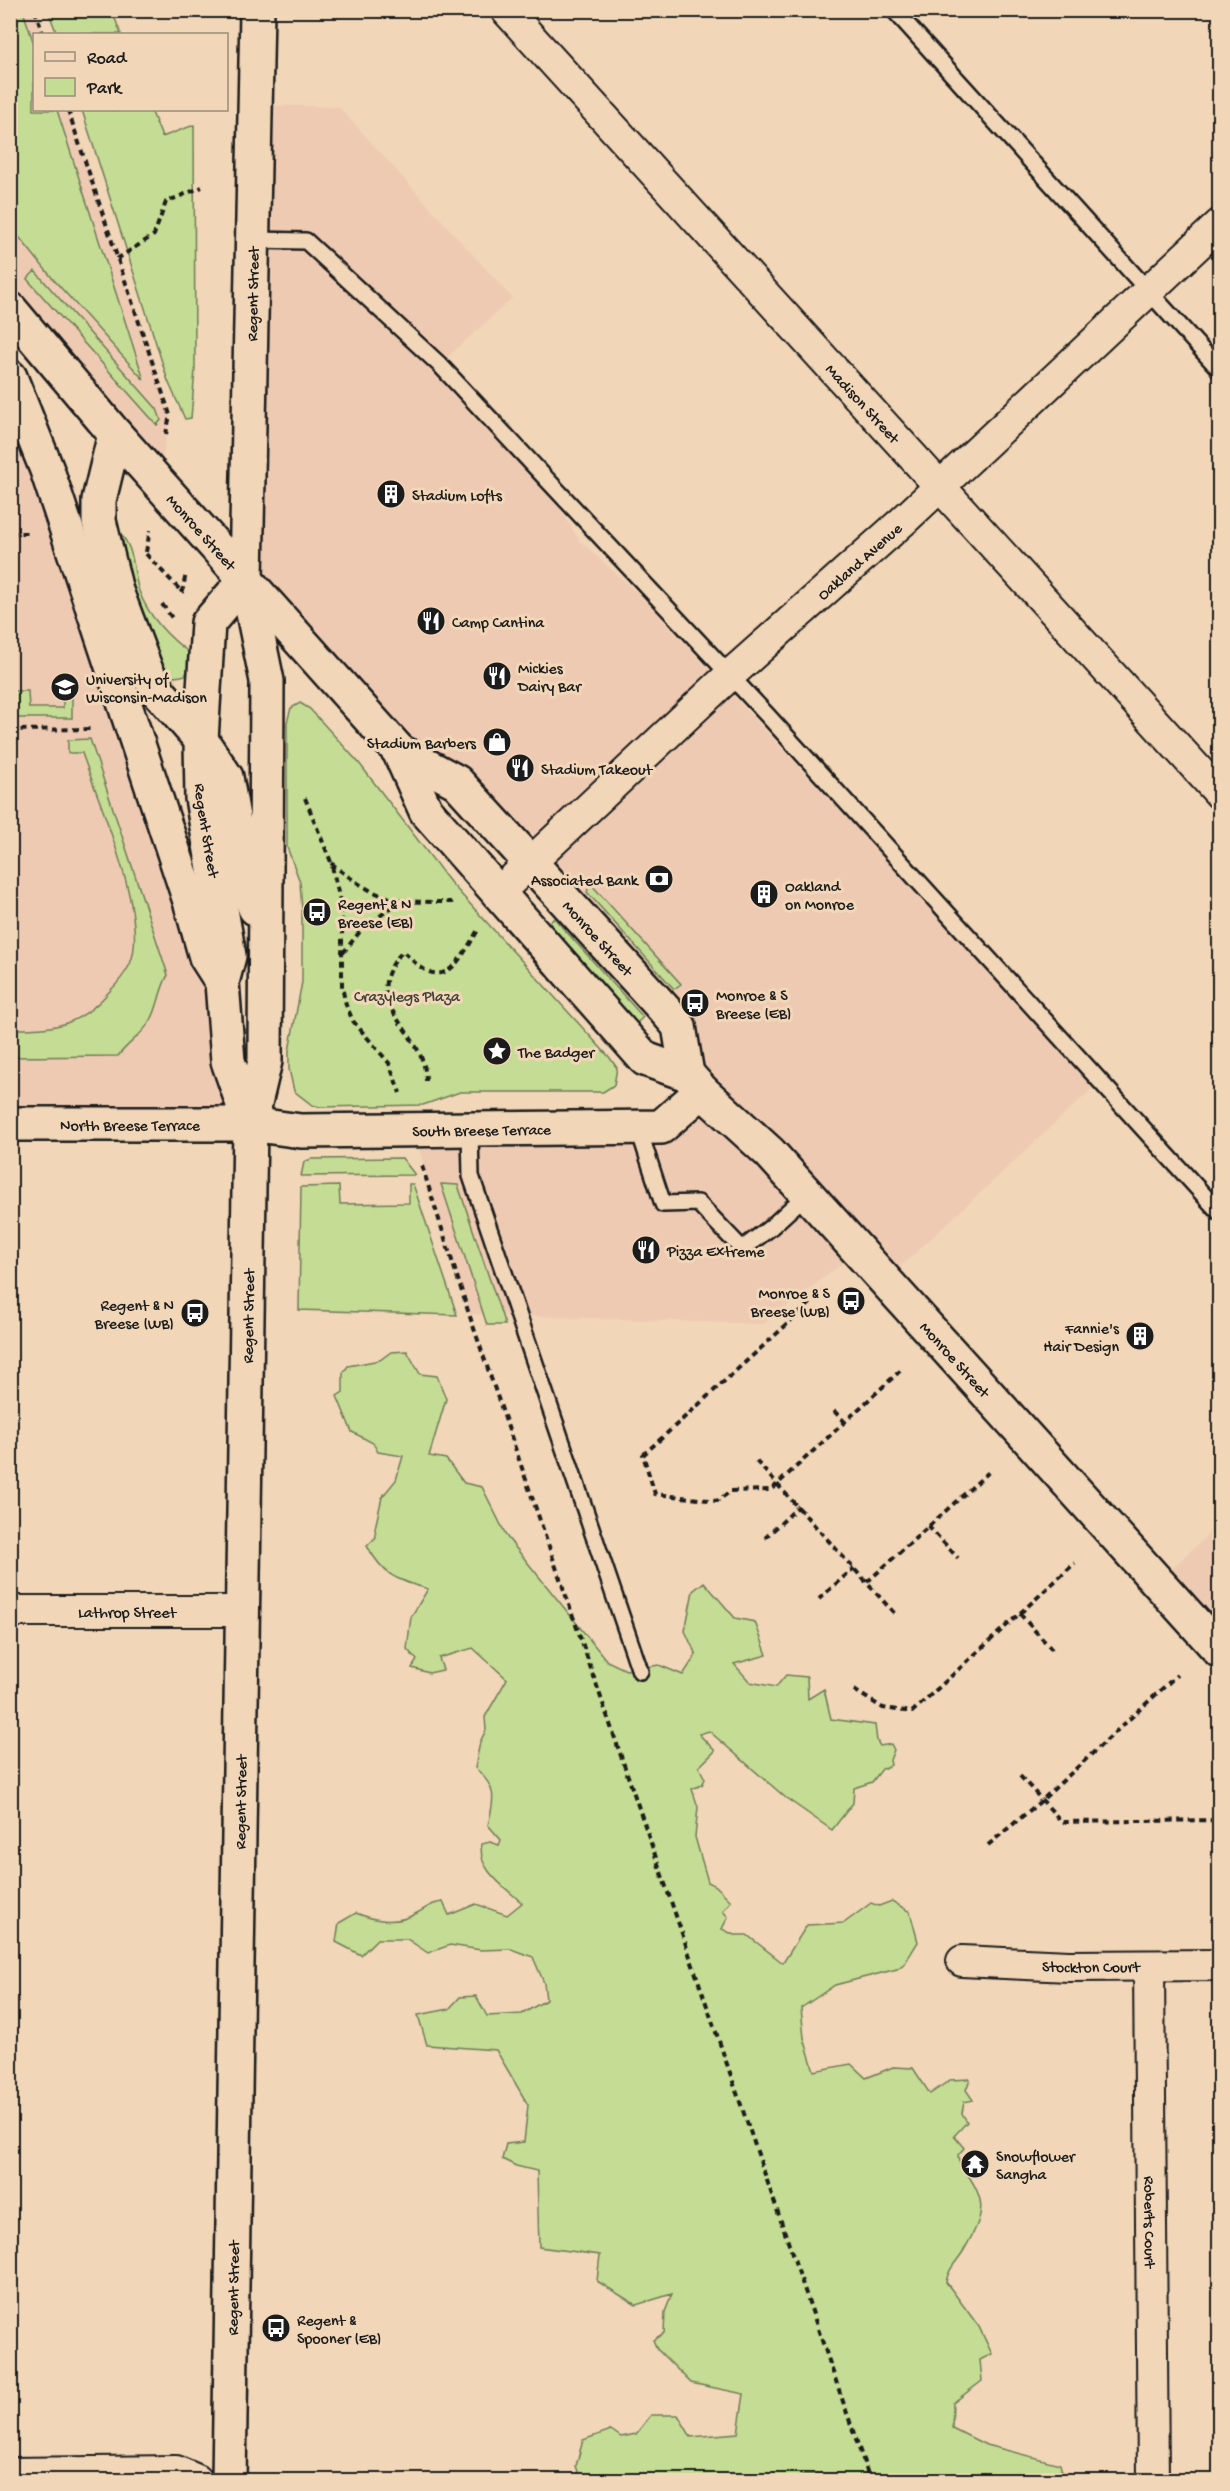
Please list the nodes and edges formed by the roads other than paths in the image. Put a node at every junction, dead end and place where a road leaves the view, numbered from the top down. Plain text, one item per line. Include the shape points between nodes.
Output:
1 (257, 10) edge
2 (506, 10) edge
3 (894, 10) edge
4 (1220, 224) edge
5 (253, 240) junction
6 (1147, 291) junction
7 (10, 309) edge
8 (1220, 370) edge
9 (10, 377) edge
10 (115, 434) junction
11 (939, 486) junction
12 (246, 579) junction
13 (730, 675) junction
14 (201, 740) junction
15 (399, 752) junction
16 (1220, 794) edge
17 (530, 862) junction
18 (497, 894) junction
19 (264, 930) junction
20 (222, 982) junction
21 (694, 1083) junction
22 (10, 1124) edge
23 (250, 1124) junction
24 (638, 1127) junction
25 (470, 1130) junction
26 (807, 1194) junction
27 (1220, 1213) edge
28 (10, 1611) edge
29 (242, 1611) junction
30 (1220, 1650) edge
31 (640, 1671) dead end
32 (962, 1960) dead end
33 (1220, 1965) edge
34 (1149, 1966) junction
35 (10, 2473) edge
36 (197, 2481) edge
37 (229, 2481) edge
38 (1153, 2481) edge

1 - 5 main road, Regent Street
2 - 11 street, Madison Street
3 - 6 lane
4 - 6 street, Oakland Avenue
5 - 12 main road, Regent Street
5 - 13 lane via 306,240 440,365
6 - 8 lane
6 - 11 street, Oakland Avenue
7 - 10 main road, Monroe Street
9 - 20 main road via 47,470 206,957
10 - 12 main road, Monroe Street
10 - 14 main road via 99,500 99,521 116,591 147,673 159,693
11 - 13 street, Oakland Avenue
11 - 16 street, Madison Street
12 - 14 main road, Regent Street via 208,623
12 - 15 main road, Monroe Street
12 - 19 main road, Regent Street via 267,681
13 - 17 street, Oakland Avenue
13 - 27 lane
14 - 19 main road via 226,777 244,880
14 - 20 main road, Regent Street via 202,798 229,956
15 - 17 main road, Monroe Street via 457,782
15 - 18 main road, Monroe Street via 426,812
17 - 18 street, Oakland Avenue
17 - 21 main road, Monroe Street via 679,1026
18 - 21 main road, Monroe Street via 645,1059
19 - 23 main road, Regent Street via 265,1061
20 - 23 main road, Regent Street via 228,1061
21 - 24 main road, South Breese Terrace via 661,1127
21 - 26 main road, Monroe Street via 770,1153
22 - 23 main road, North Breese Terrace
23 - 25 main road, South Breese Terrace via 301,1131
23 - 29 main road, Regent Street
24 - 25 main road, South Breese Terrace
24 - 26 lane via 663,1204 698,1203 742,1249
25 - 31 lane via 471,1176
26 - 30 main road, Monroe Street
28 - 29 street, Lathrop Street
29 - 37 main road, Regent Street
32 - 34 street, Stockton Court
33 - 34 street, Stockton Court
34 - 38 street, Roberts Court
35 - 36 street via 176,2471

